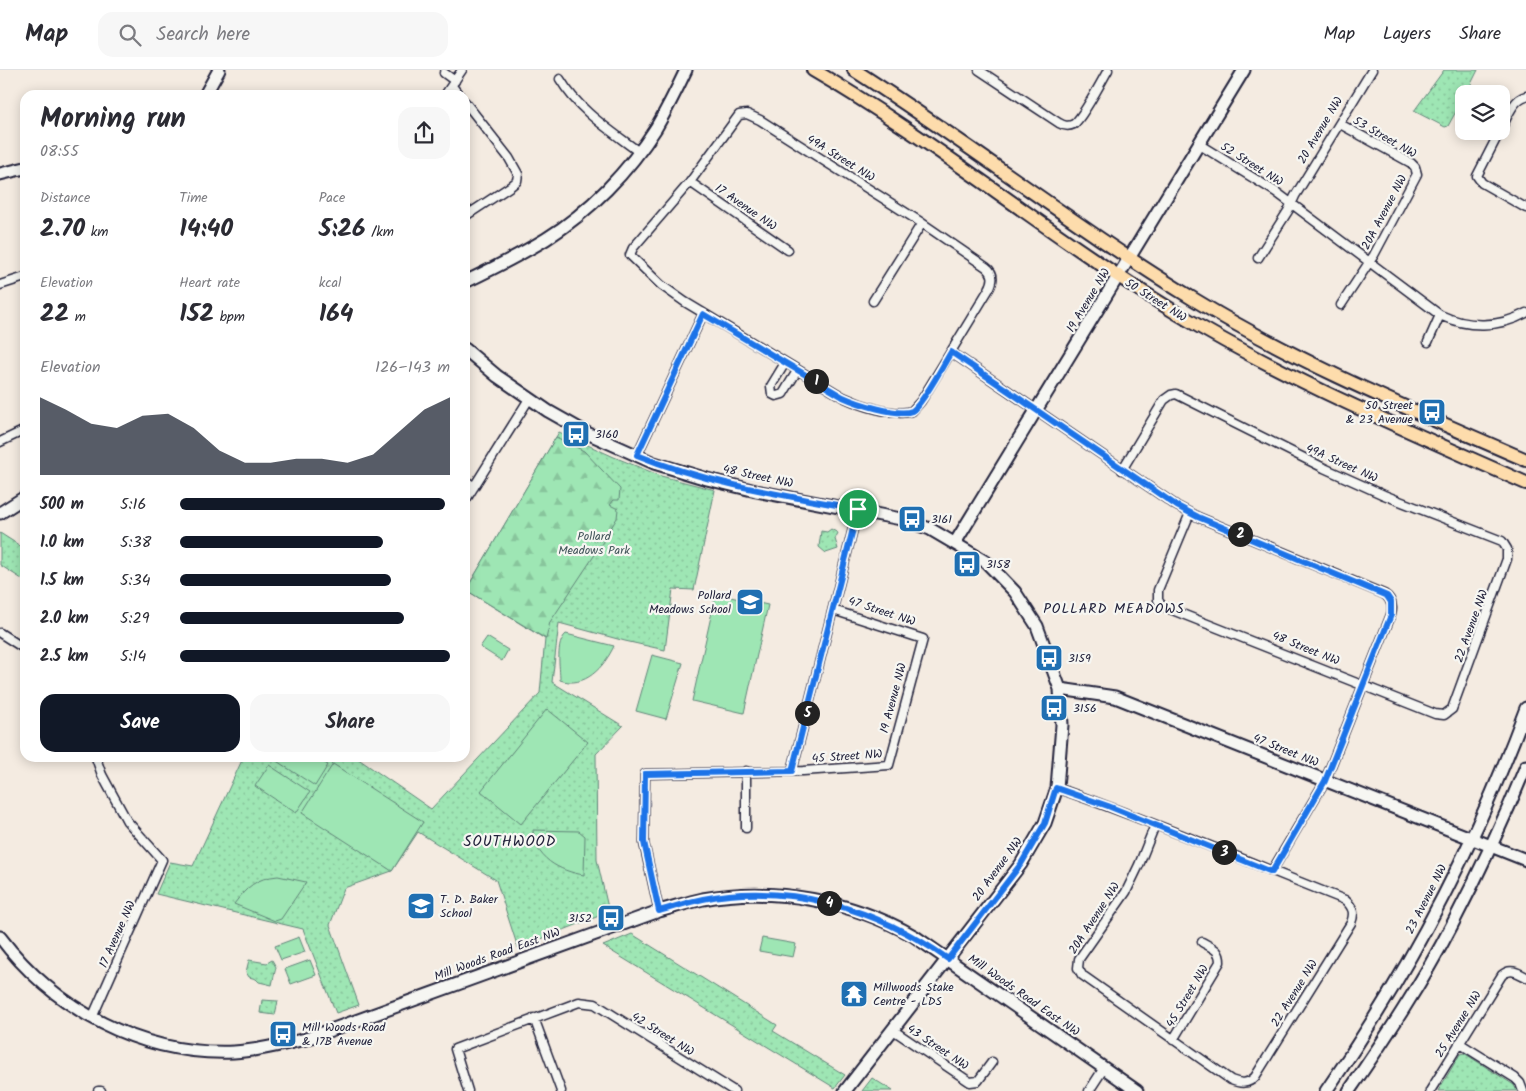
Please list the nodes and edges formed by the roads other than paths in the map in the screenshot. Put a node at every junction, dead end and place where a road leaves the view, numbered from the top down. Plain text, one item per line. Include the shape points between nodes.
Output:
1 (219, 70) edge
2 (462, 70) edge
3 (686, 70) edge
4 (813, 70) edge
5 (854, 70) edge
6 (979, 70) edge
7 (1108, 70) edge
8 (1244, 70) edge
9 (1372, 70) edge
10 (444, 73) dead end
11 (988, 73) edge
12 (560, 79) dead end
13 (453, 83) junction
14 (208, 90) edge
15 (448, 90) edge
16 (456, 90) edge
17 (1524, 97) edge
18 (470, 108) edge
19 (1510, 112) edge
20 (1340, 124) junction
21 (1495, 140) edge
22 (1200, 145) junction
23 (639, 152) junction
24 (20, 169) edge
25 (1416, 171) joint
26 (5, 173) edge
27 (690, 182) junction
28 (1292, 204) junction
29 (1526, 208) edge
30 (470, 213) edge
31 (922, 223) junction
32 (788, 250) dead end
33 (1258, 258) dead end
34 (1129, 259) junction
35 (1369, 262) junction
36 (1119, 276) junction
37 (20, 279) edge
38 (470, 279) edge
39 (0, 285) edge
40 (873, 301) dead end
41 (1341, 305) dead end
42 (1526, 313) edge
43 (703, 314) junction
44 (1440, 315) junction
45 (1428, 342) dead end
46 (951, 352) junction
47 (470, 353) edge
48 (785, 363) junction
49 (797, 371) junction
50 (529, 399) junction
51 (1037, 411) junction
52 (20, 432) edge
53 (0, 442) edge
54 (637, 455) junction
55 (1526, 460) edge
56 (1482, 463) junction
57 (1122, 470) junction
58 (1526, 475) edge
59 (1526, 483) edge
60 (470, 484) edge
61 (474, 487) junction
62 (470, 493) edge
63 (20, 500) edge
64 (858, 509) junction
65 (0, 513) edge
66 (1190, 513) junction
67 (955, 543) junction
68 (1505, 545) joint
69 (833, 610) junction
70 (1037, 626) joint
71 (0, 633) edge
72 (923, 639) joint
73 (20, 646) edge
74 (1363, 686) junction
75 (1060, 689) junction
76 (1526, 708) edge
77 (1447, 713) joint
78 (97, 762) edge
79 (889, 765) joint
80 (1526, 766) edge
81 (746, 771) junction
82 (792, 771) junction
83 (1325, 781) junction
84 (1056, 788) junction
85 (1155, 825) junction
86 (746, 828) dead end
87 (1472, 839) junction
88 (1491, 846) junction
89 (1526, 860) edge
90 (1272, 872) junction
91 (659, 911) junction
92 (0, 937) edge
93 (1202, 942) dead end
94 (948, 959) junction
95 (1078, 968) joint
96 (1526, 977) edge
97 (92, 1018) junction
98 (534, 1018) junction
99 (893, 1030) junction
100 (1174, 1040) junction
101 (1459, 1043) junction
102 (1349, 1058) junction
103 (992, 1062) dead end
104 (1104, 1068) junction
105 (721, 1083) junction
106 (1244, 1083) joint
107 (1522, 1089) edge
108 (468, 1091) edge
109 (561, 1091) edge
110 (715, 1091) edge
111 (734, 1091) edge
112 (845, 1091) edge
113 (1089, 1091) edge
114 (1137, 1091) edge
115 (1326, 1091) edge
116 (1333, 1091) edge
117 (1349, 1091) edge
118 (1430, 1091) edge

1 - 14 street
2 - 13 street
3 - 23 street via 656,128
4 - 36 main road, 50 Street NW via 942,153
5 - 34 main road, 50 Street NW
6 - 11 street
7 - 11 street via 1079,117 1067,126
8 - 22 street, 19 Avenue NW
9 - 20 street, 20 Avenue NW
10 - 13 street
12 - 23 street via 581,107
13 - 15 street
13 - 16 street
17 - 19 street via 1516,102
18 - 30 street via 509,158 518,178
20 - 25 street, 53 Street NW via 1411,163
20 - 28 street, 20 Avenue NW
21 - 29 street via 1477,172 1478,178
22 - 28 street, 52 Street NW
22 - 34 street, 19 Avenue NW
23 - 38 street via 596,199 567,224 527,250
24 - 26 street
25 - 35 street, 20A Avenue NW via 1415,179
27 - 31 street, 49A Street NW via 739,115 747,114
27 - 32 street, 17 Avenue NW
27 - 43 street via 631,253 632,258 661,285
28 - 33 street
28 - 35 street, 52 Street NW
31 - 40 street
31 - 46 street, 49A Street NW via 990,270 993,277 989,290
34 - 36 street, 19 Avenue NW
34 - 55 main road, 50 Street NW via 1230,320 1337,376
35 - 41 street
35 - 44 street, 52 Street NW
36 - 51 street, 19 Avenue NW
36 - 56 main road, 50 Street NW via 1184,317 1280,370
37 - 39 street
42 - 44 street, 52 Street NW via 1496,324 1478,325
43 - 48 street
43 - 54 street
44 - 45 street
46 - 49 street via 921,401 912,410 897,412 864,406
46 - 51 street
47 - 50 street, 48 Street NW
48 - 49 street
48 - 49 street via 771,386 772,394 783,394
50 - 54 street, 48 Street NW via 587,433
50 - 61 street
51 - 57 street
51 - 67 street, 19 Avenue NW
52 - 53 street
54 - 64 street, 48 Street NW via 687,474 739,487
56 - 58 main road
56 - 59 main road, 50 Street NW
57 - 66 street
57 - 68 street, 49A Street NW via 1164,400 1173,394 1183,396 1324,468 1498,539
60 - 61 street
61 - 62 street
63 - 65 street
64 - 67 street, 48 Street NW via 910,521
64 - 69 street
66 - 74 street via 1384,594 1391,602 1391,615
66 - 74 street, 48 Street NW via 1158,590 1158,600 1166,608
67 - 70 street, 48 Street NW via 990,566 1015,592
68 - 77 street, 22 Avenue NW via 1507,558 1453,706
69 - 72 street, 47 Street NW
69 - 82 street
70 - 75 street, 20 Avenue NW
71 - 73 street
72 - 79 street, 19 Avenue NW
74 - 77 street, 48 Street NW via 1435,714
74 - 83 street
75 - 83 street, 47 Street NW via 1115,697
75 - 84 street, 20 Avenue NW via 1062,725
76 - 87 street, 23 Avenue NW
78 - 97 street, 17 Avenue NW via 127,821 162,860
79 - 82 street, 45 Street NW
80 - 88 street
81 - 82 street, 45 Street NW
81 - 86 street
81 - 91 street, 45 Street NW via 645,774 644,842
83 - 87 street, 47 Street NW
83 - 90 street
84 - 85 street
84 - 94 street, 20 Avenue NW via 1045,823 1021,864
85 - 90 street
85 - 95 street, 20A Avenue NW via 1126,892 1082,954
87 - 88 street, 47 Street NW
87 - 102 street, 23 Avenue NW via 1397,982
88 - 89 street, 47 Street NW
88 - 117 street via 1436,953
90 - 106 street, 22 Avenue NW via 1344,900 1352,909 1353,916 1255,1077
91 - 94 street, Mill Woods Road East NW via 724,896 803,898 892,924
91 - 97 street, Mill Woods Road East NW via 306,1038 275,1046 234,1052 191,1050 150,1042
92 - 97 street, Mill Woods Road East NW via 42,984
93 - 100 street, 45 Street NW via 1217,951 1220,962
94 - 99 street, 20 Avenue NW
94 - 104 street, Mill Woods Road East NW
95 - 100 street, 45 Street NW via 1082,975
96 - 101 street, 25 Avenue NW via 1514,971 1500,978
98 - 105 street, 42 Street NW via 579,1002 594,1004
98 - 108 street via 455,1049
98 - 109 street
99 - 103 street, 43 Street NW via 970,1082 978,1080
99 - 112 street, 20 Avenue NW
100 - 106 street, 45 Street NW via 1231,1080
101 - 107 street via 1515,1078
101 - 118 street, 25 Avenue NW
102 - 115 street, 23 Avenue NW
102 - 116 street
104 - 113 street
104 - 114 street, Mill Woods Road East NW
105 - 110 street
105 - 111 street, 42 Street NW

